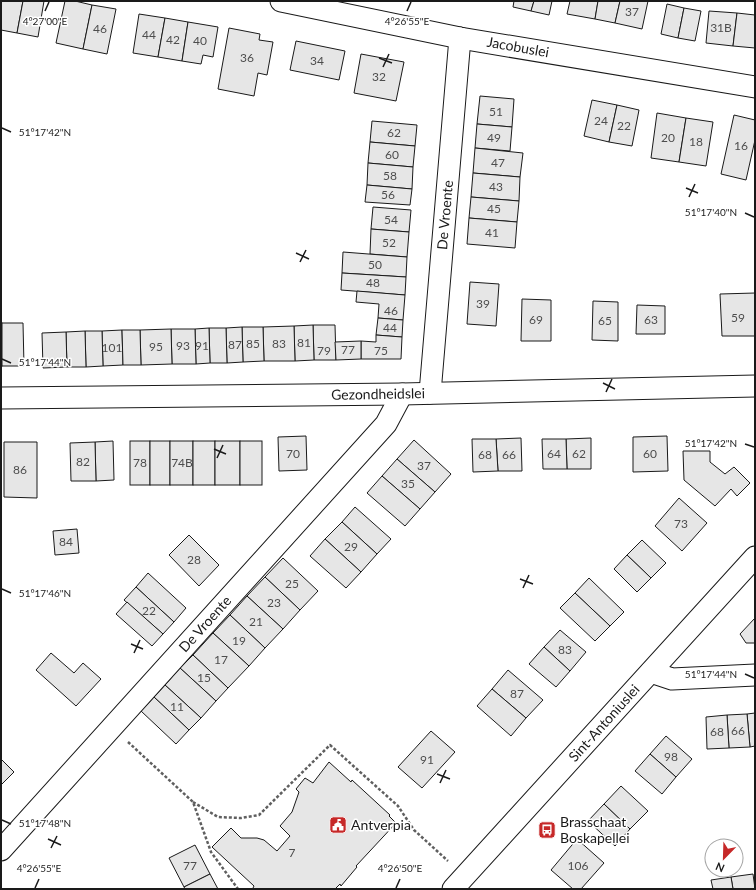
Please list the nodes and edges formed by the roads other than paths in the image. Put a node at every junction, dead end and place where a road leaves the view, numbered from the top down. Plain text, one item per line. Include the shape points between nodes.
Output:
1 (281, 1) edge
2 (460, 38) junction
3 (755, 87) edge
4 (755, 386) edge
5 (430, 393) junction
6 (402, 394) junction
7 (1, 398) edge
8 (755, 557) edge
9 (651, 672) junction
10 (755, 675) edge
11 (1, 850) edge
12 (459, 882) edge

1 - 2 street, Jacobuslei
2 - 3 street, Jacobuslei
2 - 5 street, De Vroente
4 - 5 street, Gezondheidslei
5 - 6 street, Gezondheidslei
6 - 7 street, Gezondheidslei
6 - 11 street, De Vroente via 386,424
8 - 9 street, Sint-Antoniuslei
9 - 10 street via 672,679
9 - 12 street, Sint-Antoniuslei

